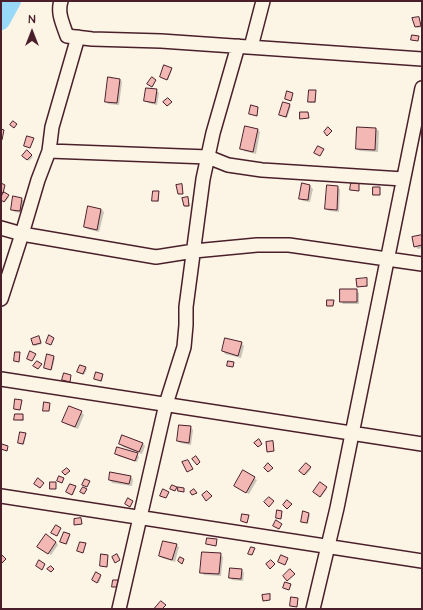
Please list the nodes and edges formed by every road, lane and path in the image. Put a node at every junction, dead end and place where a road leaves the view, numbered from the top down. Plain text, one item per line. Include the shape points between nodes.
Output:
1 (61, 1) edge
2 (263, 1) edge
3 (73, 37) junction
4 (245, 47) junction
5 (422, 59) edge
6 (422, 88) edge
7 (49, 151) junction
8 (208, 157) junction
9 (404, 179) junction
10 (1, 228) edge
11 (22, 234) junction
12 (194, 251) junction
13 (387, 259) junction
14 (422, 264) edge
15 (1, 299) edge
16 (1, 379) edge
17 (166, 404) junction
18 (352, 433) junction
19 (422, 444) edge
20 (1, 496) edge
21 (140, 518) junction
22 (328, 547) junction
23 (422, 561) edge
24 (119, 609) edge
25 (313, 609) edge

1 - 3 street via 60,19
2 - 4 street
3 - 4 street
3 - 7 street via 52,127
4 - 5 street
4 - 8 street via 213,134
6 - 9 street
7 - 8 street
7 - 11 street
8 - 9 street via 228,165 262,170
8 - 12 street
9 - 13 street
10 - 11 street
11 - 12 street via 156,257
11 - 15 street
12 - 13 street via 257,245 289,245
12 - 17 street via 186,308 184,347
13 - 14 street
13 - 18 street
16 - 17 street
17 - 18 street
17 - 21 street
18 - 19 street
18 - 22 street
20 - 21 street
21 - 22 street
21 - 24 street
22 - 23 street
22 - 25 street

